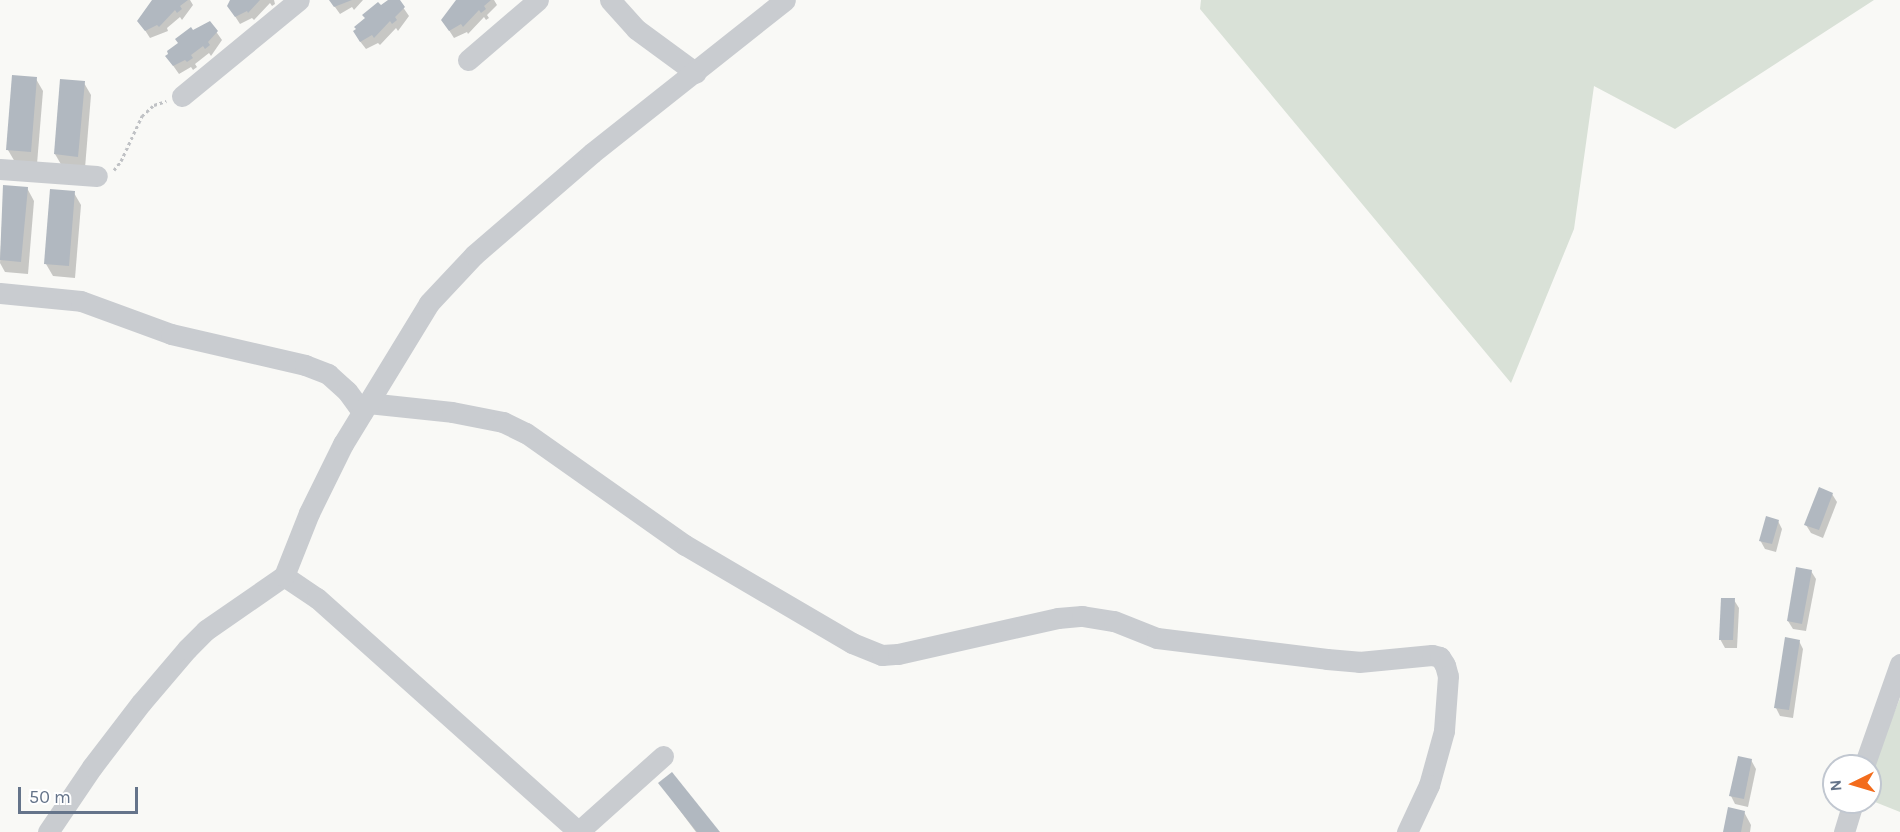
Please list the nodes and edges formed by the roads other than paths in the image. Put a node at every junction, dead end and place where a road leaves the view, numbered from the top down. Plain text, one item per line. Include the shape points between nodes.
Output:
1 (299, 0) edge
2 (610, 0) edge
3 (785, 0) edge
4 (526, 4) edge
5 (468, 60) dead end
6 (696, 72) junction
7 (182, 96) road end
8 (0, 169) edge
9 (97, 176) road end
10 (0, 293) edge
11 (365, 407) junction
12 (284, 576) junction
13 (1900, 664) edge
14 (1868, 754) edge
15 (663, 756) dead end
16 (1849, 814) edge
17 (48, 832) edge
18 (578, 832) edge
19 (1407, 832) edge
20 (1844, 832) edge

1 - 7 street
2 - 6 street via 636,29
3 - 6 street
4 - 5 street
6 - 11 street via 592,153 456,273 429,303
8 - 9 street
10 - 11 street via 81,301 171,334 305,365 328,374
11 - 12 street via 309,513
11 - 19 street via 452,412 503,422 526,433 685,545 842,637 882,655 1082,616 1114,621 1157,638 1327,659 1359,662 1440,657 1448,676 1444,731 1429,785
12 - 17 street via 207,630 187,649 99,758
12 - 18 street via 316,598
13 - 14 street
15 - 18 street
16 - 20 street

